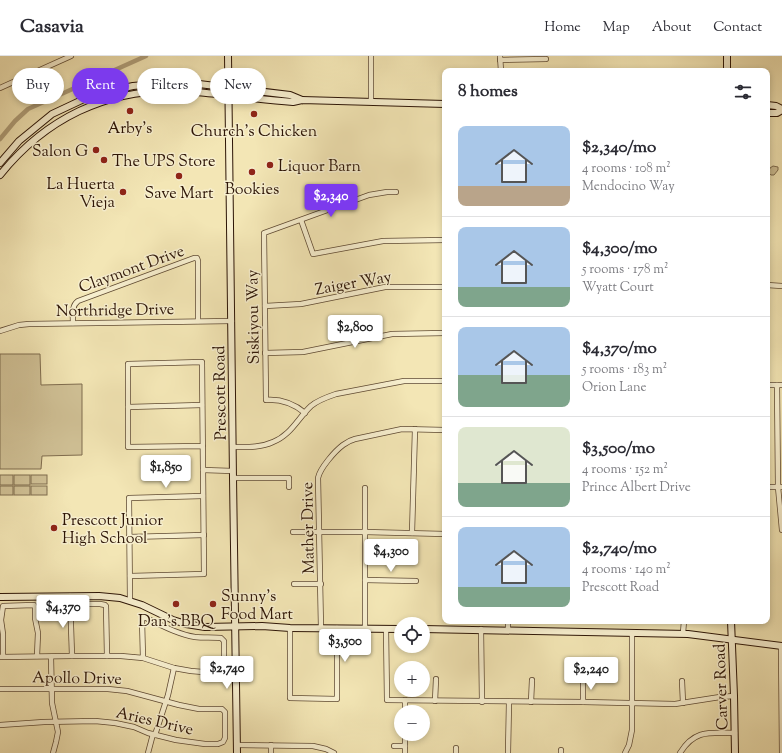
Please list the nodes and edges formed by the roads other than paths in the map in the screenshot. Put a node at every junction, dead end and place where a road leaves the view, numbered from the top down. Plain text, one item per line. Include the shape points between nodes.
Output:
1 (72, 56) edge
2 (228, 56) edge
3 (371, 56) edge
4 (727, 56) edge
5 (500, 58) edge
6 (546, 59) dead end
7 (228, 68) edge
8 (501, 68) edge
9 (727, 68) edge
10 (210, 85) edge
11 (129, 87) edge
12 (0, 88) edge
13 (266, 92) edge
14 (210, 94) edge
15 (266, 100) edge
16 (302, 100) junction
17 (372, 102) junction
18 (73, 104) edge
19 (229, 104) edge
20 (442, 104) edge
21 (770, 106) edge
22 (88, 107) joint
23 (782, 109) edge
24 (770, 113) edge
25 (12, 149) junction
26 (0, 163) edge
27 (0, 168) edge
28 (0, 175) edge
29 (396, 192) dead end
30 (301, 220) junction
31 (442, 240) edge
32 (770, 285) edge
33 (782, 286) edge
34 (442, 287) edge
35 (264, 306) junction
36 (198, 321) junction
37 (232, 321) junction
38 (73, 323) junction
39 (0, 330) edge
40 (442, 333) edge
41 (265, 353) junction
42 (442, 381) edge
43 (780, 385) edge
44 (202, 405) junction
45 (128, 406) junction
46 (305, 413) junction
47 (415, 429) junction
48 (442, 430) edge
49 (780, 436) edge
50 (203, 446) junction
51 (233, 447) junction
52 (203, 470) junction
53 (233, 471) junction
54 (233, 478) junction
55 (289, 487) dead end
56 (780, 487) edge
57 (366, 488) dead end
58 (203, 496) junction
59 (782, 530) edge
60 (293, 532) dead end
61 (320, 532) junction
62 (365, 532) junction
63 (412, 533) junction
64 (442, 534) edge
65 (204, 535) junction
66 (130, 536) junction
67 (130, 576) junction
68 (365, 580) junction
69 (416, 582) dead end
70 (294, 584) dead end
71 (320, 584) junction
72 (0, 597) edge
73 (70, 601) junction
74 (130, 601) junction
75 (508, 624) edge
76 (684, 624) edge
77 (731, 624) edge
78 (235, 627) junction
79 (290, 628) junction
80 (321, 628) junction
81 (337, 628) junction
82 (364, 628) junction
83 (386, 629) junction
84 (394, 629) edge
85 (430, 629) edge
86 (481, 629) junction
87 (508, 630) junction
88 (632, 633) junction
89 (684, 633) junction
90 (732, 640) junction
91 (782, 646) edge
92 (37, 656) junction
93 (51, 656) junction
94 (72, 656) junction
95 (107, 656) junction
96 (1, 657) edge
97 (143, 658) junction
98 (174, 668) junction
99 (436, 679) dead end
100 (583, 679) dead end
101 (532, 680) dead end
102 (682, 680) dead end
103 (0, 689) edge
104 (52, 689) junction
105 (734, 696) junction
106 (405, 700) junction
107 (435, 701) junction
108 (165, 702) junction
109 (482, 702) junction
110 (509, 702) junction
111 (531, 702) junction
112 (583, 702) junction
113 (632, 704) junction
114 (683, 704) junction
115 (405, 705) edge
116 (224, 710) joint
117 (56, 722) junction
118 (0, 725) edge
119 (735, 733) junction
120 (154, 734) junction
121 (782, 734) edge
122 (405, 741) edge
123 (237, 745) junction
124 (271, 745) junction
125 (394, 746) dead end
126 (405, 746) junction
127 (54, 753) edge
128 (148, 753) edge
129 (237, 753) edge
130 (271, 753) edge
131 (334, 753) edge
132 (405, 753) edge
133 (508, 753) edge
134 (625, 753) edge
135 (680, 753) edge
136 (735, 753) edge
137 (782, 753) edge

1 - 12 street
2 - 7 main road, Prescott Road
3 - 17 street
4 - 9 main road
5 - 6 street
5 - 8 street
10 - 11 main road via 165,83
13 - 16 main road via 290,95
14 - 22 main road via 151,91 118,97
15 - 16 main road via 292,102
16 - 17 main road
17 - 20 main road
18 - 25 main road via 52,114
19 - 37 main road, Prescott Road
21 - 23 main road
22 - 28 main road via 35,138
23 - 24 main road via 777,113
25 - 26 main road
25 - 27 main road
29 - 30 street via 369,195
30 - 31 street via 314,254 383,241
30 - 35 street, Siskiyou Way via 264,233
32 - 33 street
34 - 35 street, Zaiger Way via 385,288 301,304
35 - 41 street, Siskiyou Way
36 - 37 street, Northridge Drive
36 - 38 street, Northridge Drive
36 - 38 street, Claymont Drive via 198,264 197,258 191,258 78,301 73,307
37 - 51 main road, Prescott Road
38 - 39 street, Northridge Drive via 19,324
40 - 41 street via 392,334 303,352
41 - 46 street, Siskiyou Way via 266,400 286,402
42 - 46 street via 404,381 336,394 319,401
43 - 49 street
44 - 45 street
44 - 45 street via 202,362 128,364
44 - 50 street
45 - 50 street via 128,448
46 - 51 street via 291,430 274,442 260,446
47 - 48 street, Mather Drive
47 - 61 street, Mather Drive via 402,429 355,439 335,452 318,478
47 - 63 street
49 - 56 street
50 - 52 street
51 - 53 main road, Prescott Road
52 - 53 street
52 - 58 street
53 - 54 main road, Prescott Road
54 - 55 street via 289,478
54 - 78 main road, Prescott Road
56 - 59 street
57 - 62 street
58 - 65 street
58 - 66 street via 129,498
60 - 61 street
61 - 62 street
61 - 71 street, Mather Drive
62 - 63 street
62 - 68 street
63 - 64 street
65 - 66 street
65 - 67 street via 204,574
66 - 67 street
67 - 74 street
68 - 69 street
68 - 82 street
70 - 71 street
71 - 80 street, Mather Drive
72 - 73 main road
73 - 74 main road via 99,596
73 - 94 street
73 - 95 street via 106,606
74 - 78 main road via 186,624
75 - 87 street
76 - 89 street
77 - 90 main road, Carver Road
78 - 79 main road
78 - 123 main road, Prescott Road
79 - 80 main road
79 - 81 street via 290,698 337,699
80 - 81 main road
81 - 82 main road
82 - 83 main road
83 - 84 main road
83 - 106 street via 386,700
85 - 86 main road
86 - 87 main road
86 - 109 street
87 - 88 main road
88 - 89 main road
88 - 113 street
89 - 90 main road
90 - 91 main road
90 - 105 main road, Carver Road
91 - 121 street
92 - 93 street
92 - 96 street
92 - 96 street via 35,606 2,606
93 - 94 street
93 - 104 street
94 - 95 street
95 - 97 street
97 - 98 street
97 - 98 street via 144,618 183,634 223,640 223,671 204,673
98 - 108 street
99 - 107 street
100 - 112 street
101 - 111 street
102 - 114 street
103 - 104 street, Apollo Drive
104 - 108 street, Apollo Drive via 108,688
104 - 117 street
105 - 114 street
105 - 119 main road, Carver Road
106 - 107 street
106 - 115 street
107 - 109 street
108 - 116 street, Apollo Drive
108 - 120 street
109 - 110 street
110 - 111 street
110 - 133 street
111 - 112 street
112 - 113 street
113 - 114 street
113 - 134 street via 632,730
116 - 120 street, Aries Drive via 225,738 221,744 185,742
117 - 118 street, Aries Drive
117 - 120 street, Aries Drive via 116,723
117 - 127 street via 58,732
119 - 135 street via 701,734 692,739
119 - 136 main road, Carver Road
120 - 128 street
121 - 137 street
122 - 126 street
123 - 124 street
123 - 129 main road, Prescott Road
124 - 130 street
124 - 131 street via 313,746
125 - 126 street
126 - 132 street

